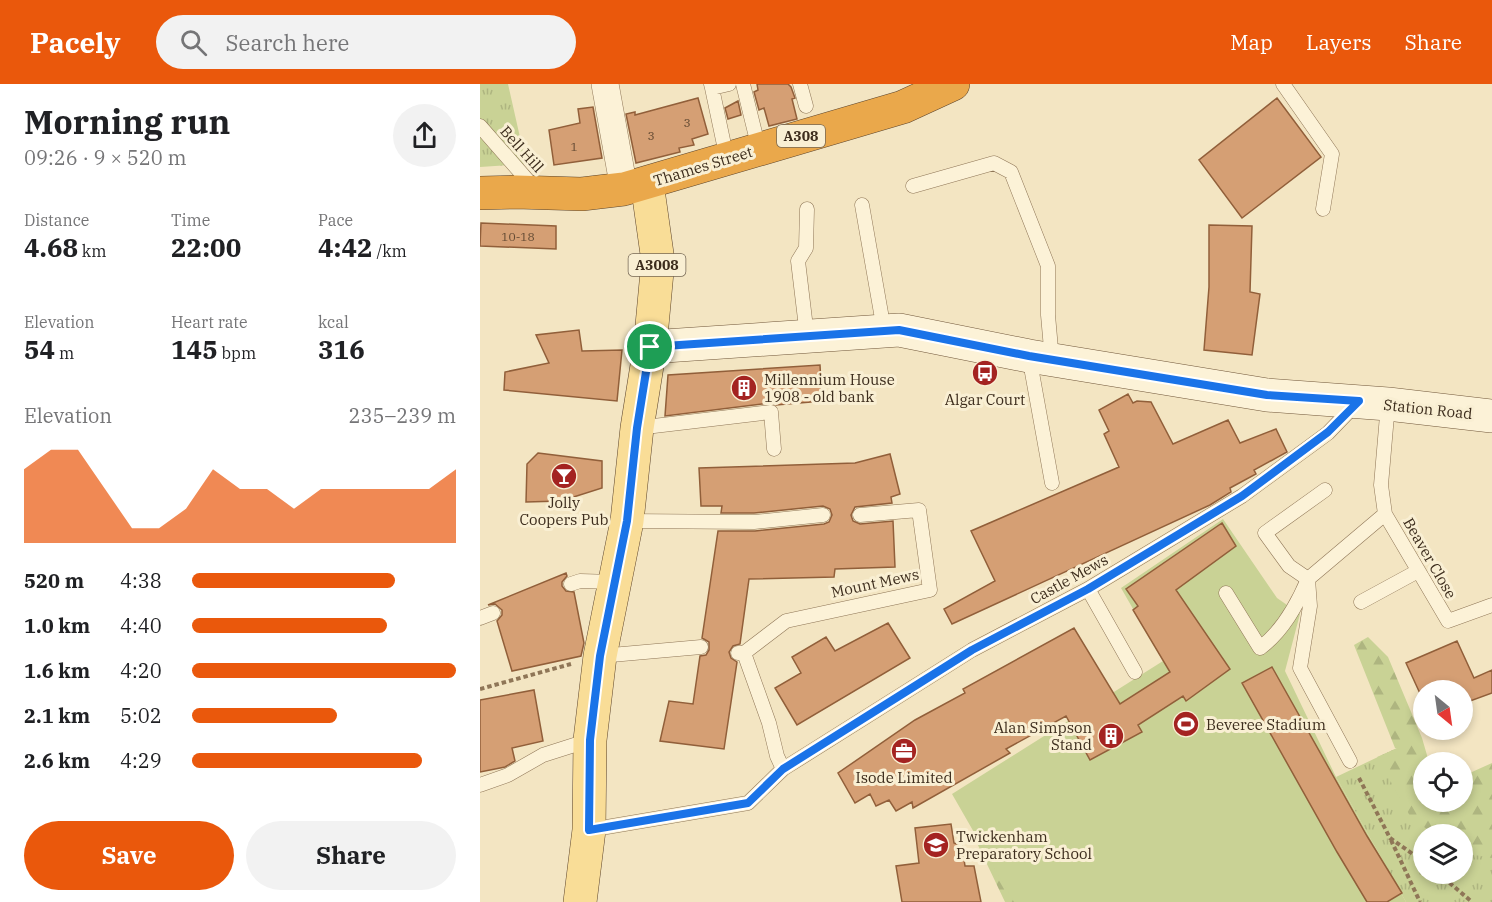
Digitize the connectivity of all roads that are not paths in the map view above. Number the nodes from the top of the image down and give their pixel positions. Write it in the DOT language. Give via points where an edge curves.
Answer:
graph roads {
  1 [pos="605,84"];
  2 [pos="729,84"];
  3 [pos="743,84"];
  4 [pos="800,84"];
  5 [pos="953,84"];
  6 [pos="1283,84"];
  7 [pos="711,86"];
  8 [pos="806,106"];
  9 [pos="480,126"];
  10 [pos="759,149"];
  11 [pos="727,159"];
  12 [pos="636,186"];
  13 [pos="913,186"];
  14 [pos="480,193"];
  15 [pos="540,194"];
  16 [pos="862,205"];
  17 [pos="807,209"];
  18 [pos="1323,209"];
  19 [pos="884,330"];
  20 [pos="807,336"];
  21 [pos="650,347"];
  22 [pos="1041,358"];
  23 [pos="1373,403"];
  24 [pos="1492,416"];
  25 [pos="637,428"];
  26 [pos="774,449"];
  27 [pos="1052,483"];
  28 [pos="1325,490"];
  29 [pos="1385,514"];
  30 [pos="823,515"];
  31 [pos="860,515"];
  32 [pos="627,521"];
  33 [pos="1418,571"];
  34 [pos="1308,579"];
  35 [pos="614,582"];
  36 [pos="571,584"];
  37 [pos="1088,589"];
  38 [pos="1226,592"];
  39 [pos="1361,602"];
  40 [pos="1492,605"];
  41 [pos="701,647"];
  42 [pos="600,656"];
  43 [pos="1135,672"];
  44 [pos="590,740"];
  45 [pos="1350,761"];
  46 [pos="783,769"];
  47 [pos="480,785"];
  48 [pos="589,830"];
  49 [pos="580,902"];
  1 -- 12 [label="street"];
  2 -- 7 [label="lane"];
  3 -- 10 [label="lane"];
  4 -- 8 [label="lane"];
  5 -- 10 [label="highway, Thames Street / A308" via="903,107"];
  6 -- 18 [label="lane" via="1332,154"];
  7 -- 11 [label="lane"];
  9 -- 15 [label="lane, Bell Hill"];
  10 -- 11 [label="highway, Thames Street / A308"];
  11 -- 12 [label="highway, Thames Street / A308"];
  12 -- 15 [label="highway, Thames Street / A308" via="582,194"];
  12 -- 21 [label="main road, A3008" via="658,261"];
  13 -- 22 [label="lane" via="994,163 1011,172 1048,266 1048,315"];
  14 -- 15 [label="highway, Thames Street / A308"];
  16 -- 19 [label="lane"];
  17 -- 20 [label="lane" via="806,248 798,261"];
  19 -- 20 [label="street, Station Road"];
  19 -- 22 [label="street, Station Road"];
  20 -- 21 [label="street, Station Road"];
  21 -- 25 [label="main road, A3008"];
  22 -- 23 [label="street, Station Road" via="1267,395"];
  22 -- 27 [label="lane"];
  23 -- 24 [label="street, Station Road"];
  23 -- 29 [label="lane, Beaver Close"];
  23 -- 37 [label="lane, Castle Mews" via="1242,496"];
  25 -- 26 [label="lane" via="771,412"];
  25 -- 32 [label="main road, A3008"];
  28 -- 34 [label="lane" via="1265,533 1289,566"];
  29 -- 33 [label="lane, Beaver Close"];
  29 -- 34 [label="lane"];
  30 -- 32 [label="lane" via="754,522"];
  31 -- 46 [label="lane, Mount Mews" via="919,510 930,590 786,621 741,653"];
  32 -- 35 [label="main road, A3008"];
  33 -- 39 [label="lane"];
  33 -- 40 [label="lane, Beaver Close" via="1448,621"];
  34 -- 38 [label="lane" via="1295,608 1260,648"];
  34 -- 45 [label="lane" via="1310,606 1300,668"];
  35 -- 36 [label="lane"];
  35 -- 42 [label="main road, A3008"];
  37 -- 43 [label="lane"];
  37 -- 46 [label="lane, Castle Mews" via="972,650"];
  41 -- 42 [label="lane"];
  42 -- 44 [label="main road, A3008"];
  44 -- 47 [label="lane"];
  44 -- 48 [label="main road, A3008"];
  46 -- 48 [label="lane, Castle Mews" via="748,803"];
  48 -- 49 [label="main road, A3008"];
}
